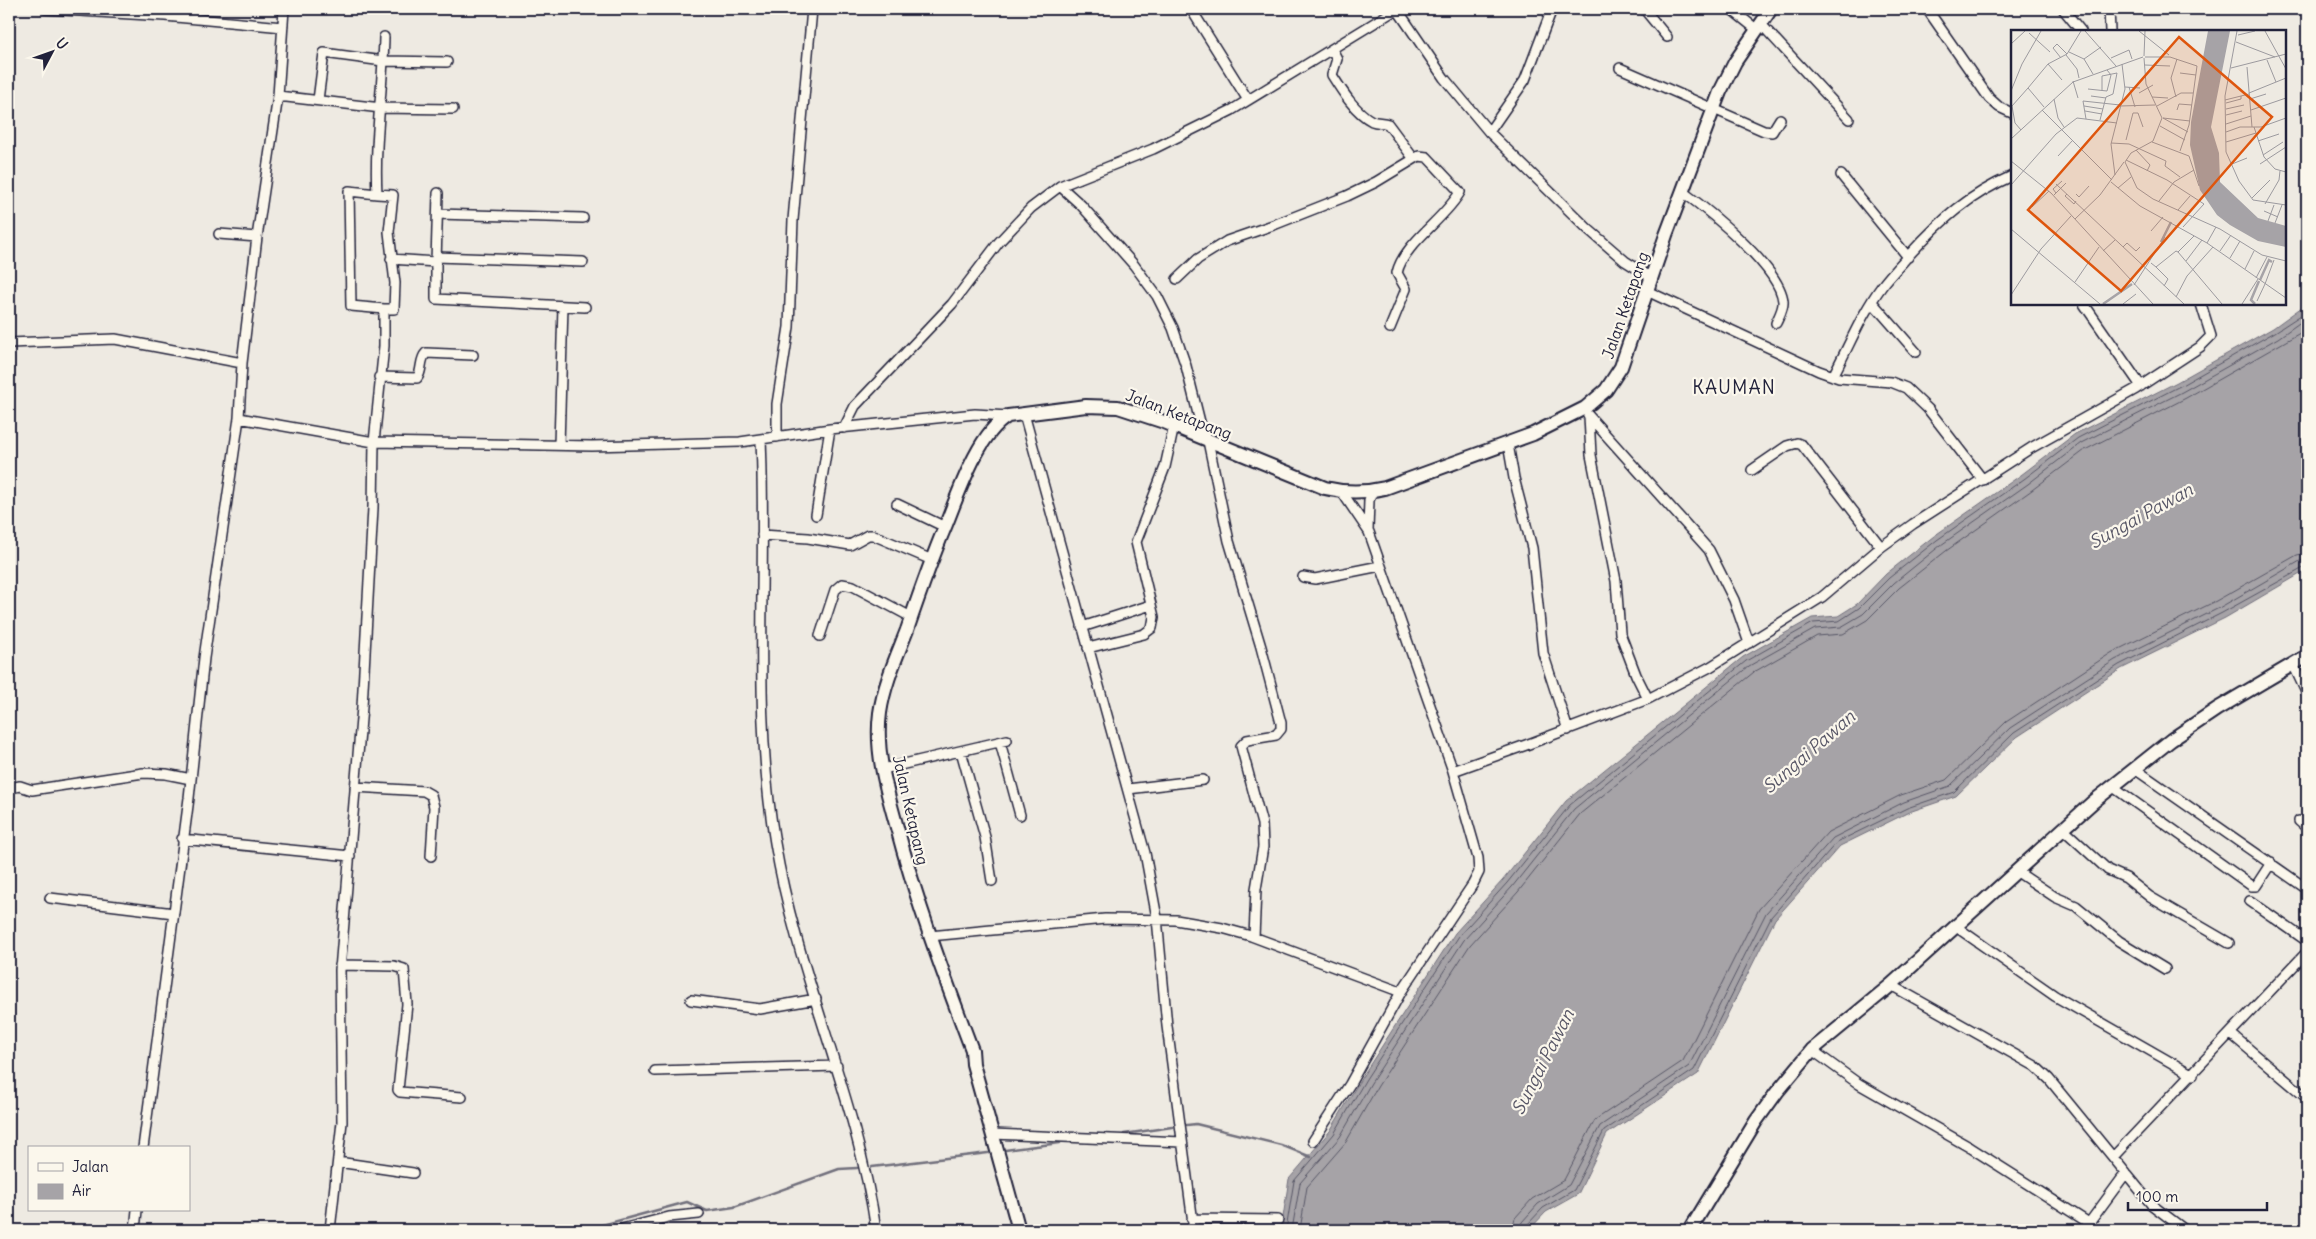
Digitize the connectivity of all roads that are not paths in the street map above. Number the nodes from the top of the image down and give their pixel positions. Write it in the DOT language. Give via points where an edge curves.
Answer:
graph roads {
  1 [pos="46,9"];
  2 [pos="284,9"];
  3 [pos="812,9"];
  4 [pos="1191,9"];
  5 [pos="1397,9"];
  6 [pos="1552,9"];
  7 [pos="1644,9"];
  8 [pos="1731,9"];
  9 [pos="1771,9"];
  10 [pos="1928,9"];
  11 [pos="2063,9"];
  12 [pos="2109,9"];
  13 [pos="1758,26"];
  14 [pos="283,27"];
  15 [pos="2080,30"];
  16 [pos="2110,30"];
  17 [pos="384,37"];
  18 [pos="1667,38"];
  19 [pos="1332,49"];
  20 [pos="383,61"];
  21 [pos="446,62"];
  22 [pos="1620,68"];
  23 [pos="278,96"];
  24 [pos="318,100"];
  25 [pos="1248,100"];
  26 [pos="381,108"];
  27 [pos="1714,108"];
  28 [pos="453,109"];
  29 [pos="2011,113"];
  30 [pos="1780,119"];
  31 [pos="1849,119"];
  32 [pos="1489,132"];
  33 [pos="1414,159"];
  34 [pos="1842,175"];
  35 [pos="2011,177"];
  36 [pos="1060,186"];
  37 [pos="1682,192"];
  38 [pos="438,193"];
  39 [pos="377,194"];
  40 [pos="438,214"];
  41 [pos="583,218"];
  42 [pos="219,234"];
  43 [pos="257,237"];
  44 [pos="1908,257"];
  45 [pos="392,259"];
  46 [pos="436,260"];
  47 [pos="583,262"];
  48 [pos="1652,278"];
  49 [pos="1177,279"];
  50 [pos="1647,291"];
  51 [pos="1872,302"];
  52 [pos="2085,305"];
  53 [pos="2201,305"];
  54 [pos="563,306"];
  55 [pos="585,307"];
  56 [pos="384,309"];
  57 [pos="1776,323"];
  58 [pos="1390,328"];
  59 [pos="9,343"];
  60 [pos="1916,352"];
  61 [pos="473,355"];
  62 [pos="242,363"];
  63 [pos="1833,376"];
  64 [pos="380,377"];
  65 [pos="2141,386"];
  66 [pos="1587,412"];
  67 [pos="1024,414"];
  68 [pos="1008,416"];
  69 [pos="239,418"];
  70 [pos="1174,426"];
  71 [pos="844,428"];
  72 [pos="830,430"];
  73 [pos="777,437"];
  74 [pos="761,440"];
  75 [pos="1208,441"];
  76 [pos="374,442"];
  77 [pos="1508,444"];
  78 [pos="559,445"];
  79 [pos="1752,470"];
  80 [pos="1983,480"];
  81 [pos="1373,491"];
  82 [pos="1342,492"];
  83 [pos="897,504"];
  84 [pos="816,514"];
  85 [pos="945,526"];
  86 [pos="1369,532"];
  87 [pos="762,535"];
  88 [pos="1881,547"];
  89 [pos="932,560"];
  90 [pos="1380,566"];
  91 [pos="1303,577"];
  92 [pos="1151,605"];
  93 [pos="911,618"];
  94 [pos="1082,627"];
  95 [pos="820,636"];
  96 [pos="1749,642"];
  97 [pos="1088,648"];
  98 [pos="2307,656"];
  99 [pos="2293,664"];
  100 [pos="2307,694"];
  101 [pos="1648,699"];
  102 [pos="1568,730"];
  103 [pos="961,751"];
  104 [pos="882,769"];
  105 [pos="2135,769"];
  106 [pos="1453,770"];
  107 [pos="191,779"];
  108 [pos="1202,780"];
  109 [pos="2112,786"];
  110 [pos="9,788"];
  111 [pos="355,788"];
  112 [pos="1128,788"];
  113 [pos="1020,815"];
  114 [pos="2298,821"];
  115 [pos="2307,828"];
  116 [pos="2063,829"];
  117 [pos="182,839"];
  118 [pos="350,856"];
  119 [pos="431,856"];
  120 [pos="2271,863"];
  121 [pos="2016,871"];
  122 [pos="992,881"];
  123 [pos="2307,889"];
  124 [pos="50,898"];
  125 [pos="2250,901"];
  126 [pos="174,913"];
  127 [pos="1157,918"];
  128 [pos="1955,926"];
  129 [pos="930,936"];
  130 [pos="1254,937"];
  131 [pos="2307,942"];
  132 [pos="2229,944"];
  133 [pos="2307,952"];
  134 [pos="340,965"];
  135 [pos="2165,969"];
  136 [pos="1891,985"];
  137 [pos="1400,992"];
  138 [pos="816,999"];
  139 [pos="691,1000"];
  140 [pos="2231,1034"];
  141 [pos="1812,1050"];
  142 [pos="838,1066"];
  143 [pos="655,1071"];
  144 [pos="2193,1075"];
  145 [pos="462,1097"];
  146 [pos="2307,1098"];
  147 [pos="992,1134"];
  148 [pos="1313,1141"];
  149 [pos="1182,1142"];
  150 [pos="143,1146"];
  151 [pos="2113,1157"];
  152 [pos="338,1162"];
  153 [pos="413,1173"];
  154 [pos="2126,1173"];
  155 [pos="137,1212"];
  156 [pos="699,1214"];
  157 [pos="1192,1220"];
  158 [pos="1278,1220"];
  159 [pos="2086,1226"];
  160 [pos="135,1230"];
  161 [pos="330,1230"];
  162 [pos="618,1230"];
  163 [pos="876,1230"];
  164 [pos="1019,1230"];
  165 [pos="1194,1230"];
  166 [pos="1690,1230"];
  167 [pos="2185,1230"];
  1 -- 14 [label="street"];
  2 -- 14 [label="street"];
  3 -- 73 [label="street" via="793,220 789,327 777,404"];
  4 -- 25 [label="street"];
  5 -- 19 [label="street"];
  5 -- 32 [label="street" via="1444,78"];
  6 -- 32 [label="street" via="1525,80"];
  7 -- 18 [label="street"];
  8 -- 13 [label="street"];
  9 -- 13 [label="main road, Jalan Ketapang"];
  10 -- 29 [label="street" via="1989,98 1998,107"];
  11 -- 15 [label="street"];
  12 -- 16 [label="street"];
  13 -- 27 [label="main road, Jalan Ketapang" via="1735,62"];
  13 -- 31 [label="street"];
  14 -- 23 [label="street"];
  17 -- 20 [label="street"];
  19 -- 25 [label="street"];
  19 -- 33 [label="street" via="1337,59 1332,75 1337,83 1360,112 1376,122 1388,124"];
  20 -- 21 [label="street"];
  20 -- 24 [label="street" via="324,53"];
  20 -- 26 [label="street"];
  22 -- 27 [label="street"];
  23 -- 24 [label="street"];
  23 -- 43 [label="street"];
  24 -- 26 [label="street"];
  25 -- 36 [label="street" via="1153,149"];
  26 -- 28 [label="street"];
  26 -- 39 [label="street"];
  27 -- 30 [label="street" via="1767,132 1772,132"];
  27 -- 37 [label="main road, Jalan Ketapang"];
  32 -- 48 [label="street" via="1588,229"];
  33 -- 49 [label="street" via="1347,196 1227,241 1198,259"];
  33 -- 58 [label="street" via="1419,156 1431,159 1460,192 1399,266 1397,273 1406,289"];
  34 -- 44 [label="street"];
  35 -- 44 [label="street" via="1969,198 1942,220"];
  36 -- 71 [label="street" via="1031,208 1004,236 952,304 855,406"];
  36 -- 75 [label="street" via="1128,258 1157,296 1173,328"];
  37 -- 48 [label="main road, Jalan Ketapang"];
  37 -- 57 [label="street" via="1730,229 1775,281 1783,302"];
  38 -- 40 [label="street"];
  39 -- 45 [label="street" via="393,195 389,232"];
  39 -- 56 [label="street" via="349,191 351,306"];
  40 -- 41 [label="street"];
  40 -- 46 [label="street"];
  42 -- 43 [label="street"];
  43 -- 62 [label="street"];
  44 -- 51 [label="street"];
  45 -- 46 [label="street"];
  45 -- 56 [label="street" via="394,310"];
  46 -- 47 [label="street"];
  46 -- 54 [label="street" via="436,299"];
  48 -- 50 [label="main road, Jalan Ketapang"];
  50 -- 63 [label="street" via="1785,357"];
  50 -- 66 [label="main road, Jalan Ketapang" via="1621,367"];
  51 -- 60 [label="street"];
  51 -- 63 [label="street"];
  52 -- 65 [label="street"];
  53 -- 65 [label="street" via="2211,331 2208,340"];
  54 -- 55 [label="street"];
  54 -- 78 [label="street"];
  56 -- 64 [label="street"];
  59 -- 62 [label="street" via="115,339"];
  61 -- 64 [label="street" via="426,353 417,378"];
  62 -- 69 [label="street"];
  63 -- 80 [label="street" via="1891,382 1906,388 1928,408"];
  64 -- 76 [label="street"];
  65 -- 80 [label="street" via="2035,446"];
  66 -- 77 [label="main road, Jalan Ketapang"];
  66 -- 96 [label="street" via="1709,550 1734,600"];
  66 -- 101 [label="street" via="1615,574 1620,633"];
  67 -- 68 [label="main road, Jalan Ketapang"];
  67 -- 70 [label="main road, Jalan Ketapang" via="1101,405 1133,411"];
  67 -- 94 [label="street"];
  68 -- 71 [label="street" via="975,414"];
  68 -- 85 [label="main road, Jalan Ketapang" via="996,425 976,456"];
  69 -- 76 [label="street"];
  69 -- 107 [label="street" via="204,658"];
  70 -- 75 [label="main road, Jalan Ketapang"];
  70 -- 92 [label="street" via="1165,468 1136,542"];
  71 -- 72 [label="street"];
  72 -- 73 [label="street"];
  72 -- 84 [label="street"];
  73 -- 74 [label="street"];
  74 -- 78 [label="street"];
  74 -- 87 [label="street"];
  75 -- 82 [label="main road, Jalan Ketapang" via="1309,483"];
  75 -- 130 [label="street" via="1229,541 1281,722 1281,729 1276,735 1248,740 1241,746 1262,824 1262,862 1256,890"];
  76 -- 78 [label="street"];
  76 -- 111 [label="street" via="367,625"];
  77 -- 81 [label="main road, Jalan Ketapang"];
  77 -- 102 [label="street" via="1532,548 1543,653"];
  79 -- 88 [label="street" via="1787,446 1797,442 1802,444"];
  80 -- 88 [label="street"];
  81 -- 82 [label="main road, Jalan Ketapang"];
  81 -- 86 [label="street" via="1369,500"];
  82 -- 86 [label="street"];
  83 -- 85 [label="street"];
  85 -- 89 [label="main road, Jalan Ketapang"];
  86 -- 90 [label="street"];
  87 -- 89 [label="street" via="850,545 872,535"];
  87 -- 138 [label="street" via="763,726 769,805 783,884"];
  88 -- 96 [label="street" via="1822,597"];
  89 -- 93 [label="main road, Jalan Ketapang"];
  90 -- 91 [label="street" via="1314,579"];
  90 -- 106 [label="street"];
  92 -- 94 [label="street"];
  92 -- 97 [label="street" via="1154,624 1148,632"];
  93 -- 95 [label="street" via="853,586 842,584 835,590"];
  93 -- 104 [label="main road, Jalan Ketapang" via="888,679 880,711"];
  94 -- 97 [label="street"];
  96 -- 101 [label="street" via="1710,667"];
  97 -- 112 [label="street"];
  98 -- 99 [label="main road"];
  99 -- 100 [label="street"];
  99 -- 105 [label="main road" via="2194,725"];
  101 -- 102 [label="street"];
  102 -- 106 [label="street"];
  103 -- 104 [label="street"];
  103 -- 113 [label="street" via="1004,741"];
  103 -- 122 [label="street" via="985,837"];
  104 -- 129 [label="main road, Jalan Ketapang" via="909,875"];
  105 -- 109 [label="main road"];
  105 -- 120 [label="street"];
  106 -- 137 [label="street" via="1479,872"];
  107 -- 110 [label="street" via="143,773 32,790 20,786"];
  107 -- 117 [label="street"];
  108 -- 112 [label="street"];
  109 -- 116 [label="main road"];
  109 -- 120 [label="street" via="2252,886 2256,886"];
  111 -- 118 [label="street"];
  111 -- 119 [label="street" via="424,791 432,795"];
  112 -- 127 [label="street"];
  114 -- 115 [label="street"];
  116 -- 121 [label="main road"];
  116 -- 132 [label="street" via="2108,870 2126,878 2150,897"];
  117 -- 118 [label="street"];
  117 -- 126 [label="street"];
  118 -- 134 [label="street"];
  120 -- 123 [label="street"];
  121 -- 128 [label="main road"];
  121 -- 135 [label="street" via="2055,897 2076,906 2113,936"];
  124 -- 126 [label="street"];
  125 -- 131 [label="street"];
  126 -- 150 [label="street"];
  127 -- 129 [label="street" via="1105,919"];
  127 -- 130 [label="street" via="1198,923"];
  127 -- 149 [label="street"];
  128 -- 136 [label="main road"];
  128 -- 144 [label="street" via="2055,996"];
  129 -- 147 [label="main road, Jalan Ketapang" via="972,1050"];
  130 -- 137 [label="street"];
  133 -- 140 [label="street"];
  134 -- 145 [label="street" via="404,969 407,1004 398,1090"];
  134 -- 152 [label="street" via="342,1106"];
  136 -- 141 [label="main road"];
  136 -- 151 [label="street" via="2035,1066"];
  137 -- 148 [label="street" via="1350,1084"];
  138 -- 139 [label="street" via="760,1009"];
  138 -- 142 [label="street"];
  140 -- 144 [label="street"];
  140 -- 146 [label="street"];
  141 -- 159 [label="street" via="1859,1084 1971,1148"];
  141 -- 166 [label="main road" via="1756,1121"];
  142 -- 143 [label="street"];
  142 -- 163 [label="street" via="868,1180"];
  144 -- 151 [label="street"];
  147 -- 149 [label="street"];
  147 -- 164 [label="main road, Jalan Ketapang"];
  149 -- 157 [label="street"];
  151 -- 154 [label="street"];
  152 -- 153 [label="street"];
  152 -- 161 [label="street"];
  154 -- 159 [label="street"];
  154 -- 167 [label="street" via="2158,1211"];
  155 -- 160 [label="street"];
  156 -- 162 [label="street" via="669,1217"];
  157 -- 158 [label="street"];
  157 -- 165 [label="street"];
}
